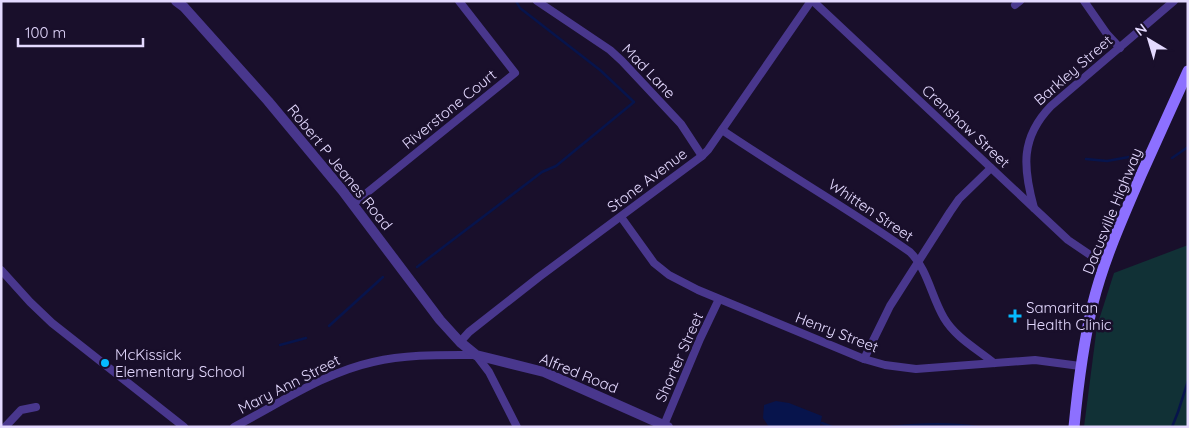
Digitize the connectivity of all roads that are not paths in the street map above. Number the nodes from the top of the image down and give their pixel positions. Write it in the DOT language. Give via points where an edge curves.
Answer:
graph roads {
  1 [pos="176,1"];
  2 [pos="459,1"];
  3 [pos="537,1"];
  4 [pos="812,1"];
  5 [pos="1084,1"];
  6 [pos="1174,1"];
  7 [pos="1120,48"];
  8 [pos="1188,71"];
  9 [pos="722,130"];
  10 [pos="702,156"];
  11 [pos="991,168"];
  12 [pos="352,204"];
  13 [pos="1034,208"];
  14 [pos="621,217"];
  15 [pos="918,261"];
  16 [pos="1105,265"];
  17 [pos="1,270"];
  18 [pos="719,299"];
  19 [pos="460,342"];
  20 [pos="476,356"];
  21 [pos="864,359"];
  22 [pos="994,363"];
  23 [pos="1080,366"];
  24 [pos="36,407"];
  25 [pos="666,426"];
  26 [pos="4,427"];
  27 [pos="184,427"];
  28 [pos="234,427"];
  29 [pos="517,427"];
  30 [pos="1074,427"];
  1 -- 12 [label="street, Robert P Jeanes Road" via="268,101"];
  2 -- 12 [label="street, Riverstone Court" via="515,73"];
  3 -- 10 [label="street, Mad Lane" via="622,61 681,124"];
  4 -- 9 [label="street, Stone Avenue"];
  4 -- 11 [label="street, Crenshaw Street"];
  5 -- 7 [label="street"];
  6 -- 7 [label="street, Barkley Street"];
  7 -- 13 [label="street, Barkley Street" via="1039,119 1030,136 1026,159"];
  8 -- 16 [label="main road, Dacusville Highway" via="1125,211"];
  9 -- 10 [label="street, Stone Avenue"];
  9 -- 15 [label="street, Whitten Street" via="899,244"];
  10 -- 14 [label="street, Stone Avenue"];
  11 -- 13 [label="street, Crenshaw Street"];
  11 -- 15 [label="street" via="959,199"];
  12 -- 19 [label="street, Robert P Jeanes Road"];
  13 -- 16 [label="street, Crenshaw Street" via="1068,240"];
  14 -- 18 [label="street, Henry Street" via="660,269"];
  14 -- 19 [label="street, Stone Avenue" via="539,277"];
  15 -- 21 [label="street" via="890,306"];
  15 -- 22 [label="street, Whitten Street" via="945,319 958,336"];
  16 -- 23 [label="main road, Dacusville Highway" via="1093,302"];
  17 -- 27 [label="street" via="52,323"];
  18 -- 21 [label="street, Henry Street"];
  18 -- 25 [label="street, Shorter Street"];
  19 -- 20 [label="street, Robert P Jeanes Road"];
  20 -- 25 [label="street, Alfred Road" via="544,372"];
  20 -- 28 [label="street, Mary Ann Street" via="414,356 348,369"];
  20 -- 29 [label="street" via="489,372"];
  21 -- 22 [label="street, Henry Street" via="885,366 916,369"];
  22 -- 23 [label="street, Henry Street" via="1035,360"];
  23 -- 30 [label="main road, Dacusville Highway"];
  24 -- 26 [label="street" via="21,410"];
}
